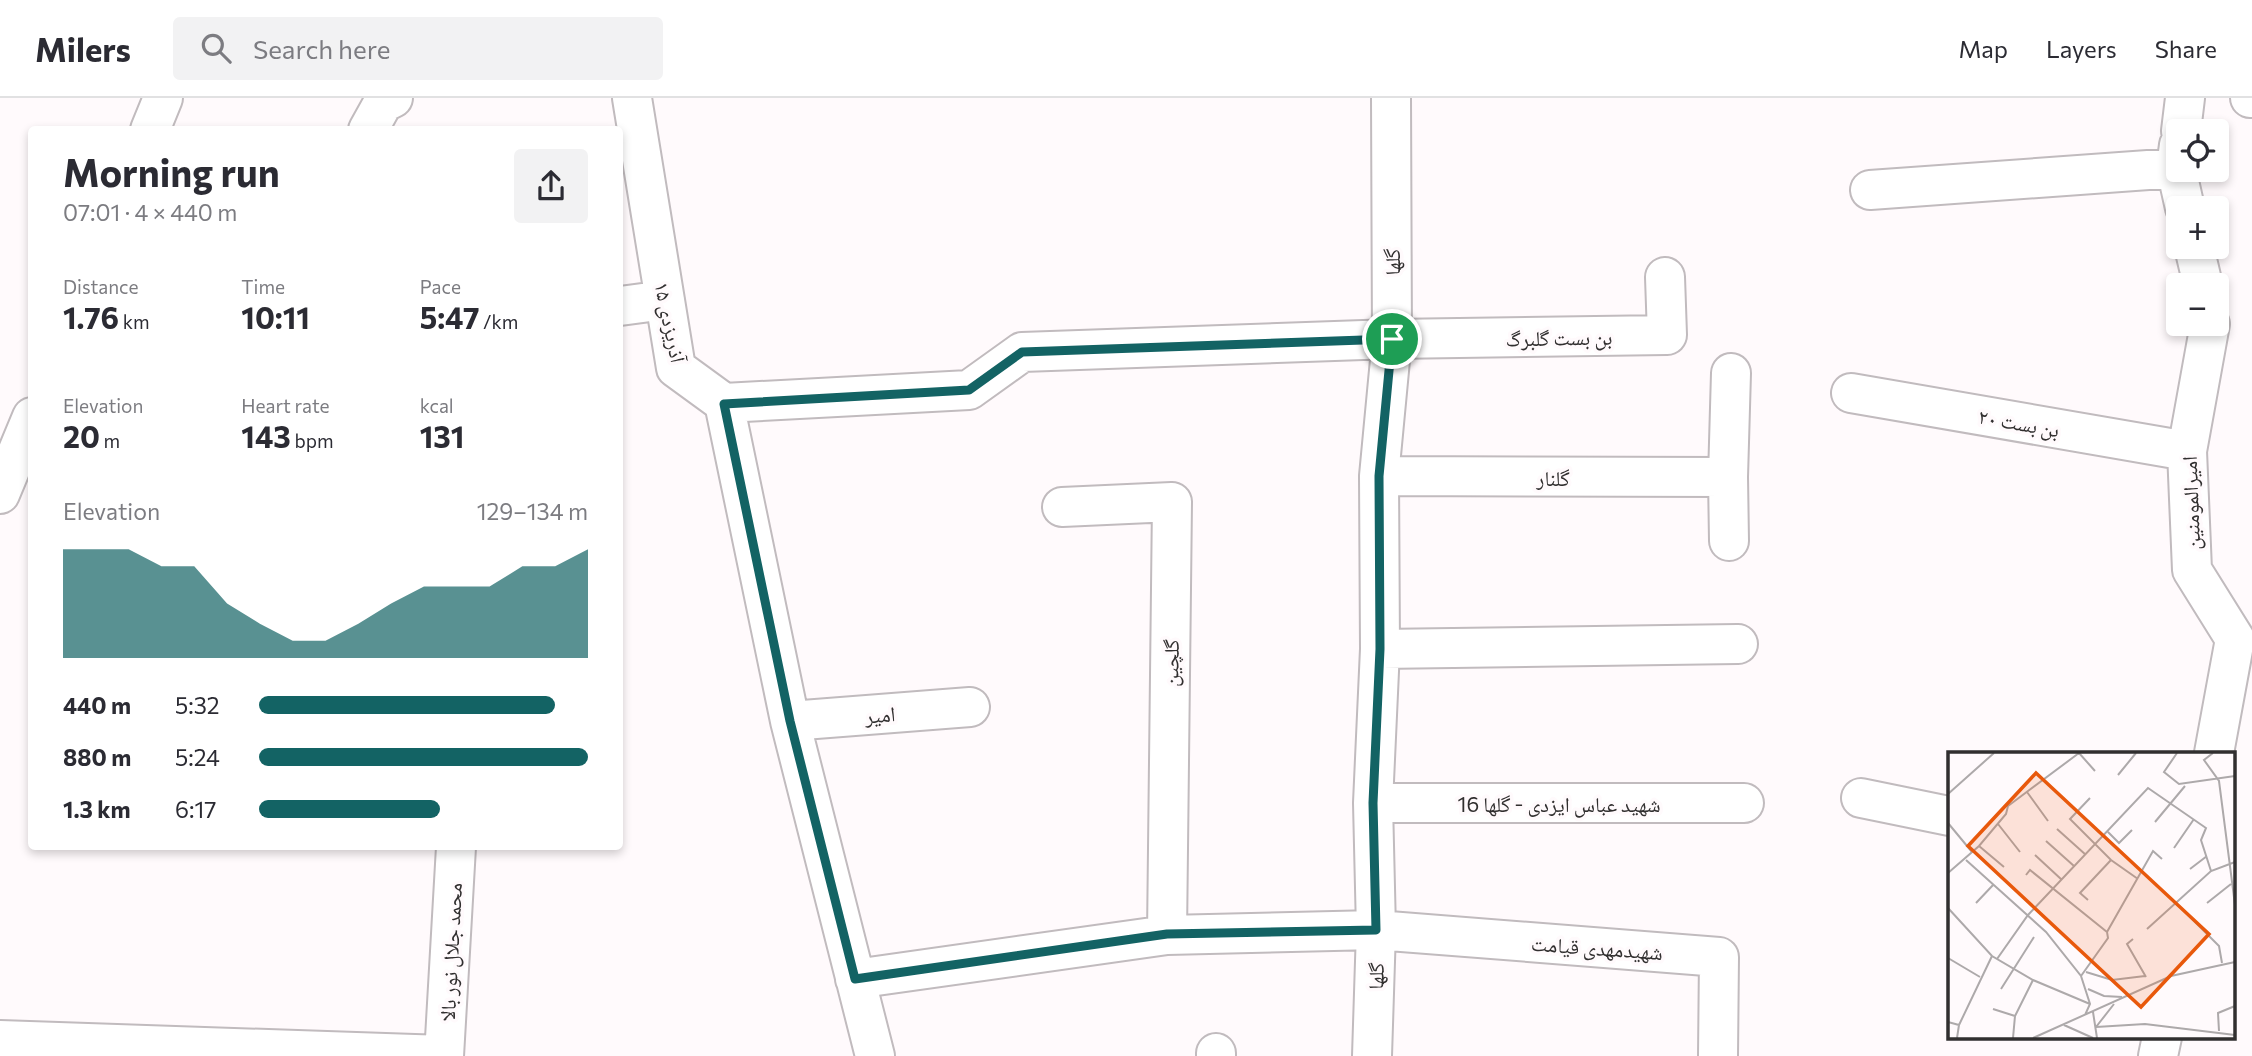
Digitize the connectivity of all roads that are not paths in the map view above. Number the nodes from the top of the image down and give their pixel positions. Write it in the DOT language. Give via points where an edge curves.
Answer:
graph roads {
  1 [pos="163,98"];
  2 [pos="393,98"];
  3 [pos="632,98"];
  4 [pos="1391,98"];
  5 [pos="2185,98"];
  6 [pos="2182,119"];
  7 [pos="152,126"];
  8 [pos="370,126"];
  9 [pos="2166,150"];
  10 [pos="1870,190"];
  11 [pos="1665,277"];
  12 [pos="664,300"];
  13 [pos="623,306"];
  14 [pos="2208,336"];
  15 [pos="1392,339"];
  16 [pos="1731,373"];
  17 [pos="1851,393"];
  18 [pos="724,404"];
  19 [pos="28,427"];
  20 [pos="2187,451"];
  21 [pos="1379,476"];
  22 [pos="1728,477"];
  23 [pos="0,494"];
  24 [pos="1062,507"];
  25 [pos="1729,541"];
  26 [pos="1738,644"];
  27 [pos="1380,649"];
  28 [pos="970,707"];
  29 [pos="790,721"];
  30 [pos="2214,752"];
  31 [pos="1861,798"];
  32 [pos="1373,803"];
  33 [pos="1744,803"];
  34 [pos="1948,816"];
  35 [pos="456,850"];
  36 [pos="1376,930"];
  37 [pos="1167,934"];
  38 [pos="855,979"];
  39 [pos="2162,1038"];
  40 [pos="0,1040"];
  41 [pos="444,1056"];
  42 [pos="874,1056"];
  43 [pos="1372,1056"];
  44 [pos="1718,1056"];
  45 [pos="2158,1056"];
  1 -- 7 [label="street"];
  2 -- 8 [label="street" via="383,103"];
  3 -- 12 [label="street, ۱۵ آذریزدی"];
  4 -- 15 [label="street, گلها"];
  5 -- 6 [label="street"];
  9 -- 10 [label="street"];
  11 -- 15 [label="street, بن بست گلبرگ" via="1667,335"];
  12 -- 13 [label="street"];
  12 -- 18 [label="street, ۱۵ آذریزدی" via="676,368"];
  14 -- 20 [label="street, امیرالمومنین"];
  15 -- 18 [label="street" via="1022,352 969,390"];
  15 -- 21 [label="street, گلها"];
  16 -- 22 [label="street"];
  17 -- 20 [label="street, بن بست ۲۰"];
  18 -- 29 [label="street"];
  19 -- 23 [label="street"];
  20 -- 30 [label="street, امیرالمومنین" via="2192,570 2235,639"];
  21 -- 22 [label="street, گلنار"];
  21 -- 27 [label="street, گلها"];
  22 -- 25 [label="street"];
  24 -- 37 [label="street, گلچین" via="1172,502"];
  26 -- 27 [label="street"];
  27 -- 32 [label="street, گلها"];
  28 -- 29 [label="street, امیر"];
  29 -- 38 [label="street"];
  31 -- 34 [label="street"];
  32 -- 33 [label="street, شهید عباس ایزدی - گلها 16"];
  32 -- 36 [label="street, گلها"];
  35 -- 41 [label="street, محمد جلال نور بالا"];
  36 -- 37 [label="street"];
  36 -- 43 [label="street, گلها"];
  36 -- 44 [label="street, شهیدمهدی قیامت" via="1719,957"];
  37 -- 38 [label="street"];
  38 -- 42 [label="street"];
  39 -- 45 [label="street"];
  40 -- 41 [label="street"];
}
